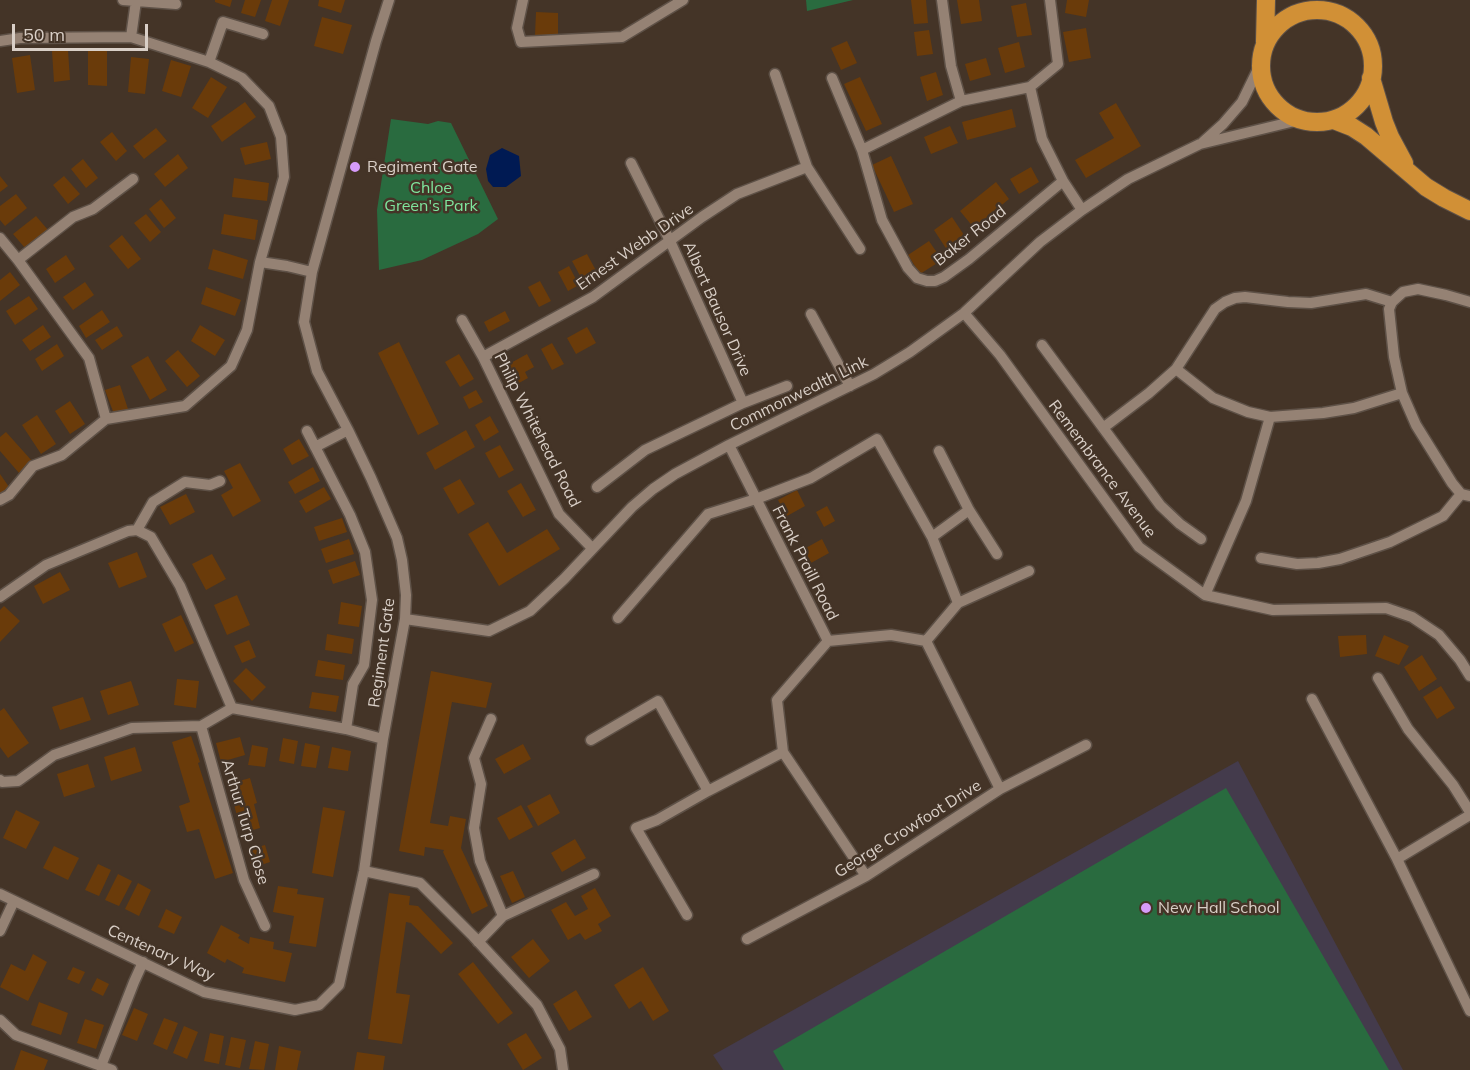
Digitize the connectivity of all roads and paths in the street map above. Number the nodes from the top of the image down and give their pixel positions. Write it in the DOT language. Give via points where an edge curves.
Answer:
graph roads {
  1 [pos="123,0"];
  2 [pos="389,0"];
  3 [pos="523,0"];
  4 [pos="942,0"];
  5 [pos="1050,0"];
  6 [pos="1266,0"];
  7 [pos="1306,0"];
  8 [pos="136,1"];
  9 [pos="678,1"];
  10 [pos="176,4"];
  11 [pos="1324,10"];
  12 [pos="263,34"];
  13 [pos="131,37"];
  14 [pos="0,41"];
  15 [pos="1266,42"];
  16 [pos="209,62"];
  17 [pos="1260,65"];
  18 [pos="775,74"];
  19 [pos="832,78"];
  20 [pos="1371,78"];
  21 [pos="1030,87"];
  22 [pos="961,101"];
  23 [pos="1299,120"];
  24 [pos="1334,120"];
  25 [pos="1200,144"];
  26 [pos="862,150"];
  27 [pos="632,163"];
  28 [pos="807,167"];
  29 [pos="1414,177"];
  30 [pos="133,179"];
  31 [pos="1063,181"];
  32 [pos="1082,210"];
  33 [pos="1470,211"];
  34 [pos="0,238"];
  35 [pos="670,241"];
  36 [pos="860,249"];
  37 [pos="18,260"];
  38 [pos="260,262"];
  39 [pos="312,272"];
  40 [pos="1392,302"];
  41 [pos="1470,302"];
  42 [pos="964,313"];
  43 [pos="811,314"];
  44 [pos="462,320"];
  45 [pos="1042,345"];
  46 [pos="483,357"];
  47 [pos="1176,369"];
  48 [pos="786,386"];
  49 [pos="850,386"];
  50 [pos="1402,393"];
  51 [pos="742,403"];
  52 [pos="1270,417"];
  53 [pos="106,419"];
  54 [pos="1102,428"];
  55 [pos="348,430"];
  56 [pos="307,431"];
  57 [pos="729,445"];
  58 [pos="315,447"];
  59 [pos="939,451"];
  60 [pos="220,481"];
  61 [pos="597,487"];
  62 [pos="1465,495"];
  63 [pos="756,499"];
  64 [pos="0,500"];
  65 [pos="969,510"];
  66 [pos="137,530"];
  67 [pos="932,537"];
  68 [pos="1202,539"];
  69 [pos="592,548"];
  70 [pos="997,554"];
  71 [pos="1261,558"];
  72 [pos="1029,571"];
  73 [pos="1205,595"];
  74 [pos="0,597"];
  75 [pos="958,603"];
  76 [pos="618,618"];
  77 [pos="405,619"];
  78 [pos="828,641"];
  79 [pos="926,641"];
  80 [pos="1470,676"];
  81 [pos="1378,678"];
  82 [pos="1312,699"];
  83 [pos="232,708"];
  84 [pos="491,718"];
  85 [pos="201,726"];
  86 [pos="346,729"];
  87 [pos="383,739"];
  88 [pos="591,740"];
  89 [pos="1086,745"];
  90 [pos="783,752"];
  91 [pos="0,780"];
  92 [pos="1000,789"];
  93 [pos="708,791"];
  94 [pos="1470,813"];
  95 [pos="1397,859"];
  96 [pos="364,872"];
  97 [pos="594,874"];
  98 [pos="866,876"];
  99 [pos="0,894"];
  100 [pos="14,901"];
  101 [pos="687,915"];
  102 [pos="503,916"];
  103 [pos="265,926"];
  104 [pos="0,931"];
  105 [pos="747,939"];
  106 [pos="478,942"];
  107 [pos="143,963"];
  108 [pos="319,1005"];
  109 [pos="1470,1011"];
  110 [pos="0,1020"];
  111 [pos="101,1066"];
  112 [pos="112,1070"];
  113 [pos="563,1070"];
  1 -- 8 [label="street"];
  2 -- 39 [label="street, Regiment Gate"];
  3 -- 9 [label="street" via="517,28 521,42 622,37"];
  4 -- 22 [label="street" via="951,66"];
  5 -- 21 [label="street" via="1059,64"];
  6 -- 15 [label="highway"];
  7 -- 11 [label="highway"];
  8 -- 10 [label="street"];
  8 -- 13 [label="street"];
  11 -- 15 [label="highway" via="1290,16"];
  11 -- 20 [label="highway" via="1346,18 1363,34 1372,55"];
  12 -- 16 [label="street" via="223,22"];
  13 -- 14 [label="street"];
  13 -- 16 [label="street"];
  15 -- 17 [label="highway"];
  16 -- 38 [label="street" via="242,78 269,106 281,137 284,177"];
  17 -- 23 [label="highway" via="1271,99"];
  17 -- 25 [label="street, Commonwealth Link" via="1242,102"];
  18 -- 28 [label="street"];
  19 -- 26 [label="street, Baker Road"];
  20 -- 24 [label="highway" via="1368,90 1354,108"];
  20 -- 29 [label="highway" via="1390,137"];
  21 -- 22 [label="street"];
  21 -- 31 [label="street" via="1042,139"];
  22 -- 26 [label="street"];
  23 -- 24 [label="highway"];
  23 -- 25 [label="street, Commonwealth Link"];
  24 -- 29 [label="highway" via="1366,136"];
  25 -- 32 [label="street, Commonwealth Link" via="1128,180"];
  26 -- 31 [label="street, Baker Road" via="882,219 908,268 917,278 927,281 944,277 969,259"];
  27 -- 35 [label="street, Albert Bausor Drive"];
  28 -- 35 [label="street, Ernest Webb Drive" via="737,194"];
  28 -- 36 [label="street"];
  29 -- 33 [label="highway"];
  30 -- 37 [label="street" via="93,209 73,217"];
  31 -- 32 [label="street"];
  32 -- 42 [label="street, Commonwealth Link" via="1040,242"];
  34 -- 37 [label="street"];
  35 -- 46 [label="street, Ernest Webb Drive" via="592,297"];
  35 -- 51 [label="street, Albert Bausor Drive"];
  37 -- 53 [label="street" via="89,358"];
  38 -- 39 [label="street"];
  38 -- 53 [label="street" via="247,330 231,366 185,406"];
  39 -- 55 [label="street, Regiment Gate" via="304,322 317,371"];
  40 -- 41 [label="street" via="1403,292 1418,289"];
  40 -- 47 [label="street" via="1366,294 1311,303 1235,298 1215,309"];
  40 -- 50 [label="street" via="1389,309 1394,357"];
  42 -- 49 [label="street, Commonwealth Link" via="910,352"];
  42 -- 73 [label="street, Remembrance Avenue" via="1000,355 1139,547"];
  43 -- 49 [label="street"];
  44 -- 46 [label="street, Philip Whitehead Road"];
  45 -- 54 [label="street"];
  46 -- 69 [label="street, Philip Whitehead Road" via="559,514"];
  47 -- 52 [label="street" via="1213,398"];
  47 -- 54 [label="street"];
  48 -- 51 [label="street, Albert Bausor Drive"];
  49 -- 57 [label="street, Commonwealth Link"];
  50 -- 52 [label="street" via="1354,408"];
  50 -- 62 [label="street" via="1416,425 1452,483"];
  51 -- 61 [label="street, Albert Bausor Drive" via="645,450"];
  52 -- 73 [label="street" via="1246,501"];
  53 -- 64 [label="street" via="62,454 33,466"];
  54 -- 68 [label="street" via="1160,505"];
  55 -- 58 [label="street"];
  55 -- 77 [label="street, Regiment Gate" via="397,538 406,595"];
  56 -- 58 [label="street"];
  57 -- 63 [label="street, Frank Praill Road"];
  57 -- 69 [label="street, Commonwealth Link" via="653,489"];
  58 -- 86 [label="street" via="365,552 372,600 364,665 353,684"];
  59 -- 65 [label="street"];
  60 -- 66 [label="street" via="210,485 185,482 153,502"];
  62 -- 71 [label="street" via="1443,516 1390,542 1340,559 1297,564"];
  63 -- 67 [label="street" via="811,478 877,439"];
  63 -- 76 [label="street, Frank Praill Road" via="708,514"];
  63 -- 78 [label="street, Frank Praill Road"];
  65 -- 67 [label="street"];
  65 -- 70 [label="street"];
  66 -- 74 [label="street" via="46,565"];
  66 -- 83 [label="street" via="150,537 180,586"];
  67 -- 75 [label="street"];
  69 -- 77 [label="street, Commonwealth Link" via="530,611 489,631"];
  72 -- 75 [label="street"];
  73 -- 80 [label="street, Remembrance Avenue" via="1273,610 1386,608 1412,617 1438,635"];
  75 -- 79 [label="street"];
  77 -- 87 [label="street, Regiment Gate"];
  78 -- 79 [label="street" via="891,635"];
  78 -- 90 [label="street" via="777,700"];
  79 -- 92 [label="street"];
  81 -- 94 [label="street" via="1408,729 1454,785"];
  82 -- 95 [label="street"];
  83 -- 85 [label="street"];
  83 -- 86 [label="street"];
  84 -- 102 [label="street" via="474,758 481,784 474,828 480,861"];
  85 -- 91 [label="street" via="132,728 54,755 18,781"];
  85 -- 103 [label="street, Arthur Turp Close" via="244,880"];
  86 -- 87 [label="street"];
  87 -- 96 [label="street, Regiment Gate"];
  88 -- 93 [label="street" via="658,701"];
  89 -- 92 [label="street, George Crowfoot Drive"];
  90 -- 93 [label="street"];
  90 -- 98 [label="street"];
  92 -- 98 [label="street, George Crowfoot Drive"];
  93 -- 101 [label="street" via="636,828"];
  94 -- 95 [label="street"];
  95 -- 109 [label="street"];
  96 -- 106 [label="street" via="420,884"];
  96 -- 108 [label="street, Regiment Gate" via="339,985"];
  97 -- 102 [label="street"];
  98 -- 105 [label="street, George Crowfoot Drive"];
  99 -- 100 [label="street, Centenary Way"];
  100 -- 104 [label="street"];
  100 -- 107 [label="street, Centenary Way"];
  102 -- 106 [label="street"];
  106 -- 113 [label="street" via="537,1005 560,1049"];
  107 -- 108 [label="street, Centenary Way" via="204,992 295,1010"];
  107 -- 111 [label="street"];
  110 -- 111 [label="street" via="16,1035"];
  111 -- 112 [label="street"];
}
